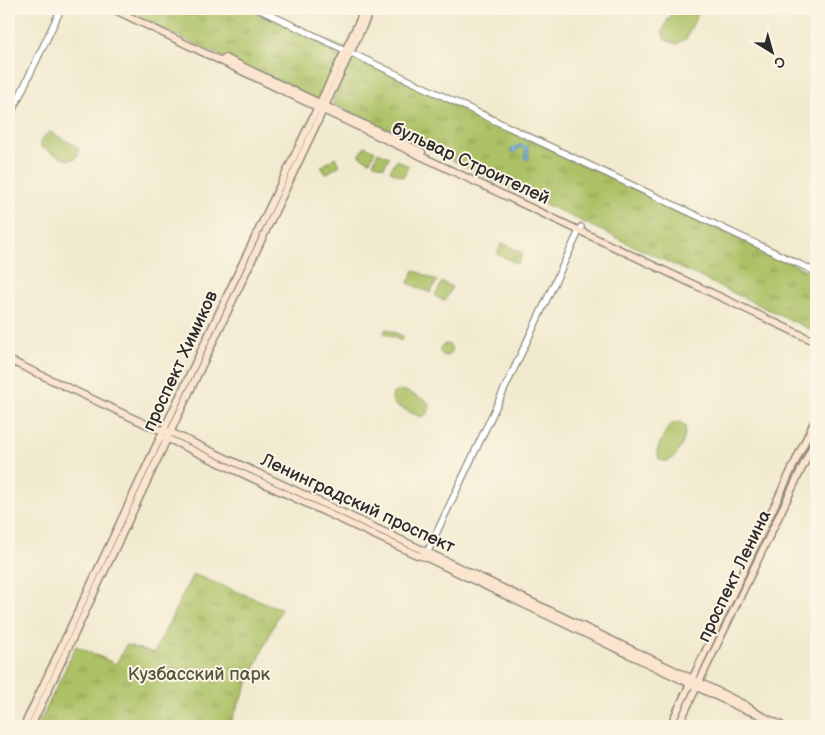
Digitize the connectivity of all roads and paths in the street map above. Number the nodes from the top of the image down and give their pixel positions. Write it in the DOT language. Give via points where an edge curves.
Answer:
graph roads {
  1 [pos="61,9"];
  2 [pos="113,9"];
  3 [pos="120,9"];
  4 [pos="258,9"];
  5 [pos="365,9"];
  6 [pos="371,9"];
  7 [pos="348,50"];
  8 [pos="321,107"];
  9 [pos="9,118"];
  10 [pos="581,229"];
  11 [pos="816,272"];
  12 [pos="813,336"];
  13 [pos="816,342"];
  14 [pos="9,360"];
  15 [pos="816,418"];
  16 [pos="166,434"];
  17 [pos="816,439"];
  18 [pos="426,555"];
  19 [pos="691,681"];
  20 [pos="698,684"];
  21 [pos="24,726"];
  22 [pos="31,726"];
  23 [pos="670,726"];
  24 [pos="678,726"];
  25 [pos="783,726"];
  1 -- 9 [label="street"];
  2 -- 8 [label="main road, бульвар Строителей"];
  3 -- 8 [label="main road, бульвар Строителей"];
  4 -- 7 [label="street"];
  5 -- 7 [label="main road, проспект Химиков"];
  6 -- 7 [label="main road, проспект Химиков"];
  7 -- 8 [label="main road, проспект Химиков"];
  7 -- 11 [label="street"];
  8 -- 10 [label="main road, бульвар Строителей"];
  8 -- 16 [label="main road, проспект Химиков"];
  10 -- 12 [label="main road, бульвар Строителей"];
  10 -- 13 [label="main road, бульвар Строителей"];
  10 -- 18 [label="street"];
  14 -- 16 [label="main road"];
  15 -- 19 [label="main road, проспект Ленина"];
  16 -- 18 [label="main road, Ленинградский проспект" via="417,556"];
  16 -- 21 [label="main road, проспект Химиков"];
  16 -- 22 [label="main road, проспект Химиков"];
  17 -- 20 [label="main road, проспект Ленина"];
  18 -- 19 [label="main road, Ленинградский проспект"];
  19 -- 20 [label="main road, Ленинградский проспект"];
  19 -- 23 [label="main road, проспект Ленина"];
  20 -- 24 [label="main road, проспект Ленина"];
  20 -- 25 [label="main road" via="742,709"];
}
